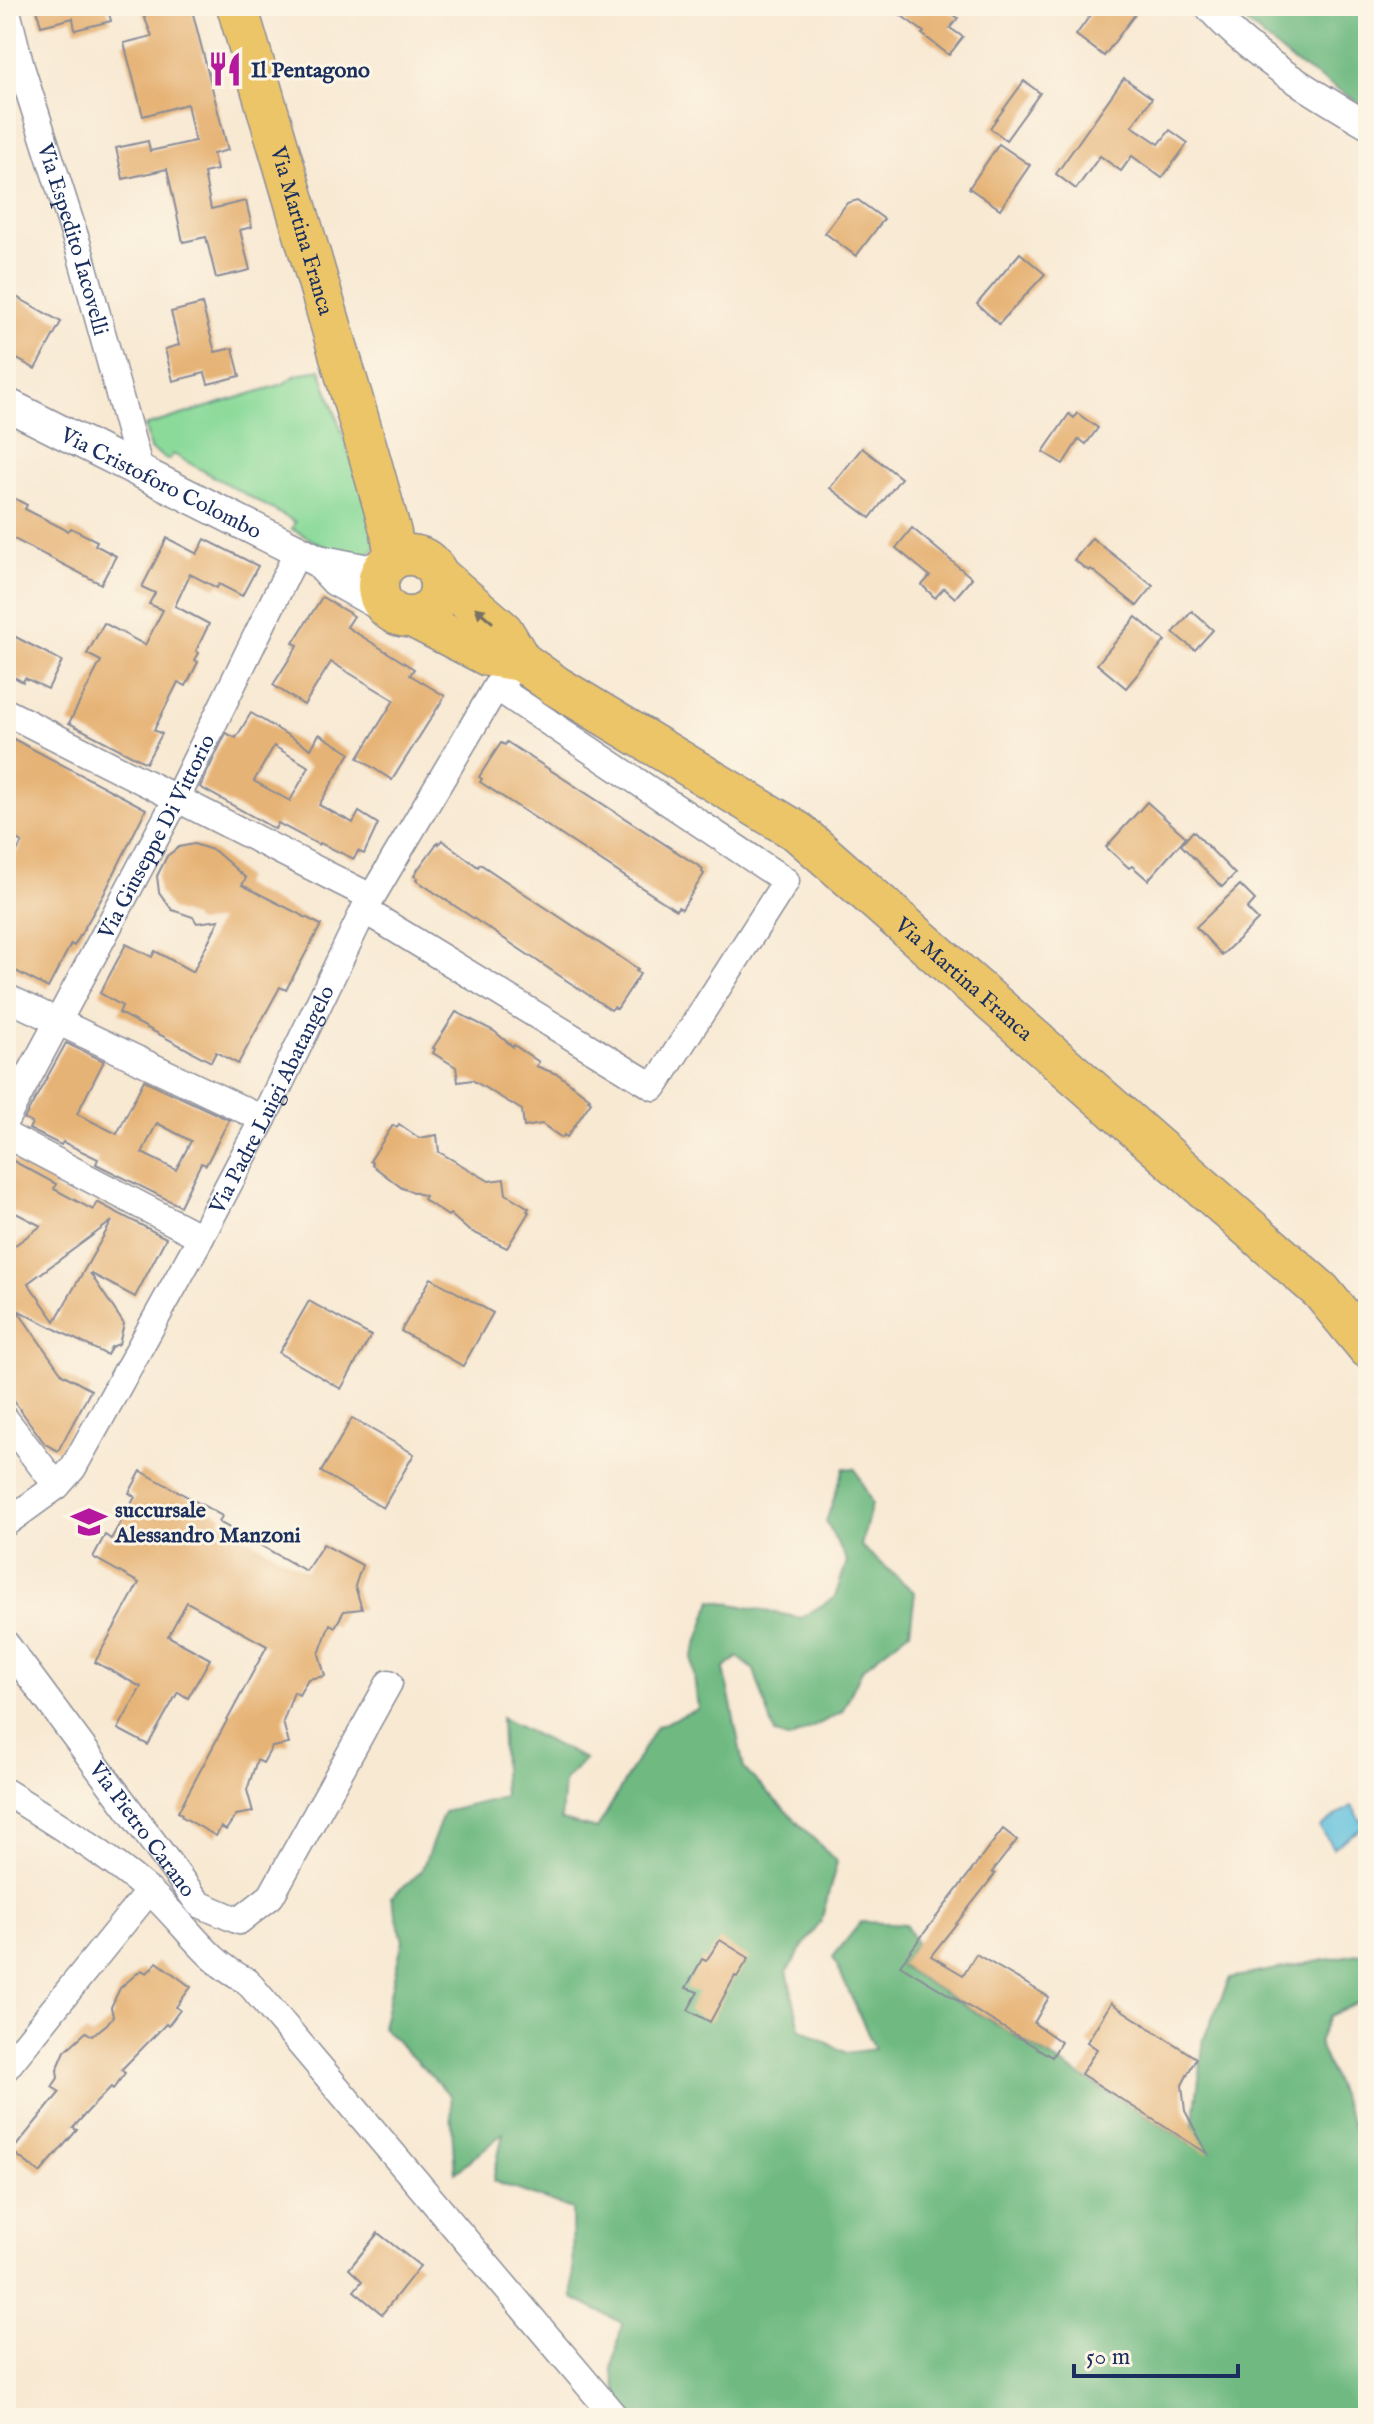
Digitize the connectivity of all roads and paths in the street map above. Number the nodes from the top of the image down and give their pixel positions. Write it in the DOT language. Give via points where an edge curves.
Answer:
graph roads {
  1 [pos="237,6"];
  2 [pos="1207,6"];
  3 [pos="6,7"];
  4 [pos="1368,125"];
  5 [pos="6,404"];
  6 [pos="140,470"];
  7 [pos="308,556"];
  8 [pos="412,564"];
  9 [pos="398,612"];
  10 [pos="509,674"];
  11 [pos="6,712"];
  12 [pos="176,800"];
  13 [pos="367,904"];
  14 [pos="6,997"];
  15 [pos="57,1022"];
  16 [pos="6,1119"];
  17 [pos="263,1119"];
  18 [pos="6,1135"];
  19 [pos="201,1237"];
  20 [pos="1368,1348"];
  21 [pos="6,1420"];
  22 [pos="57,1486"];
  23 [pos="6,1523"];
  24 [pos="6,1644"];
  25 [pos="389,1683"];
  26 [pos="6,1792"];
  27 [pos="149,1891"];
  28 [pos="6,2068"];
  29 [pos="616,2418"];
  1 -- 8 [label="main road, Via Martina Franca" via="369,455"];
  2 -- 4 [label="street" via="1228,30 1286,75"];
  3 -- 6 [label="street, Via Espedito Iacovelli"];
  5 -- 6 [label="street, Via Cristoforo Colombo"];
  6 -- 7 [label="street, Via Cristoforo Colombo"];
  7 -- 8 [label="street, Via Cristoforo Colombo" via="368,571"];
  7 -- 9 [label="street, Via Cristoforo Colombo" via="336,580"];
  7 -- 12 [label="street, Via Giuseppe Di Vittorio"];
  8 -- 9 [label="main road" via="377,580 380,599"];
  8 -- 9 [label="main road" via="440,584 435,603 421,615"];
  10 -- 8 [label="main road, Via Martina Franca, one-way" via="503,631"];
  9 -- 10 [label="main road, Via Martina Franca" via="488,656"];
  10 -- 13 [label="street, Via Padre Luigi Abatangelo"];
  10 -- 13 [label="street" via="786,881 654,1087"];
  10 -- 20 [label="main road, Via Martina Franca" via="556,686 798,832 1321,1291"];
  11 -- 12 [label="street"];
  12 -- 13 [label="street"];
  12 -- 15 [label="street, Via Giuseppe Di Vittorio"];
  13 -- 17 [label="street, Via Padre Luigi Abatangelo"];
  14 -- 15 [label="street"];
  15 -- 16 [label="street, Via Giuseppe Di Vittorio"];
  15 -- 17 [label="street"];
  17 -- 19 [label="street, Via Padre Luigi Abatangelo"];
  18 -- 19 [label="street"];
  19 -- 22 [label="street, Via Padre Luigi Abatangelo" via="73,1468"];
  21 -- 22 [label="street"];
  22 -- 23 [label="street, Via Padre Luigi Abatangelo"];
  24 -- 25 [label="street, Via Pietro Carano" via="199,1904 239,1921 271,1896"];
  26 -- 27 [label="street"];
  27 -- 28 [label="street"];
  27 -- 29 [label="street" via="227,1972 247,1981"];
}
